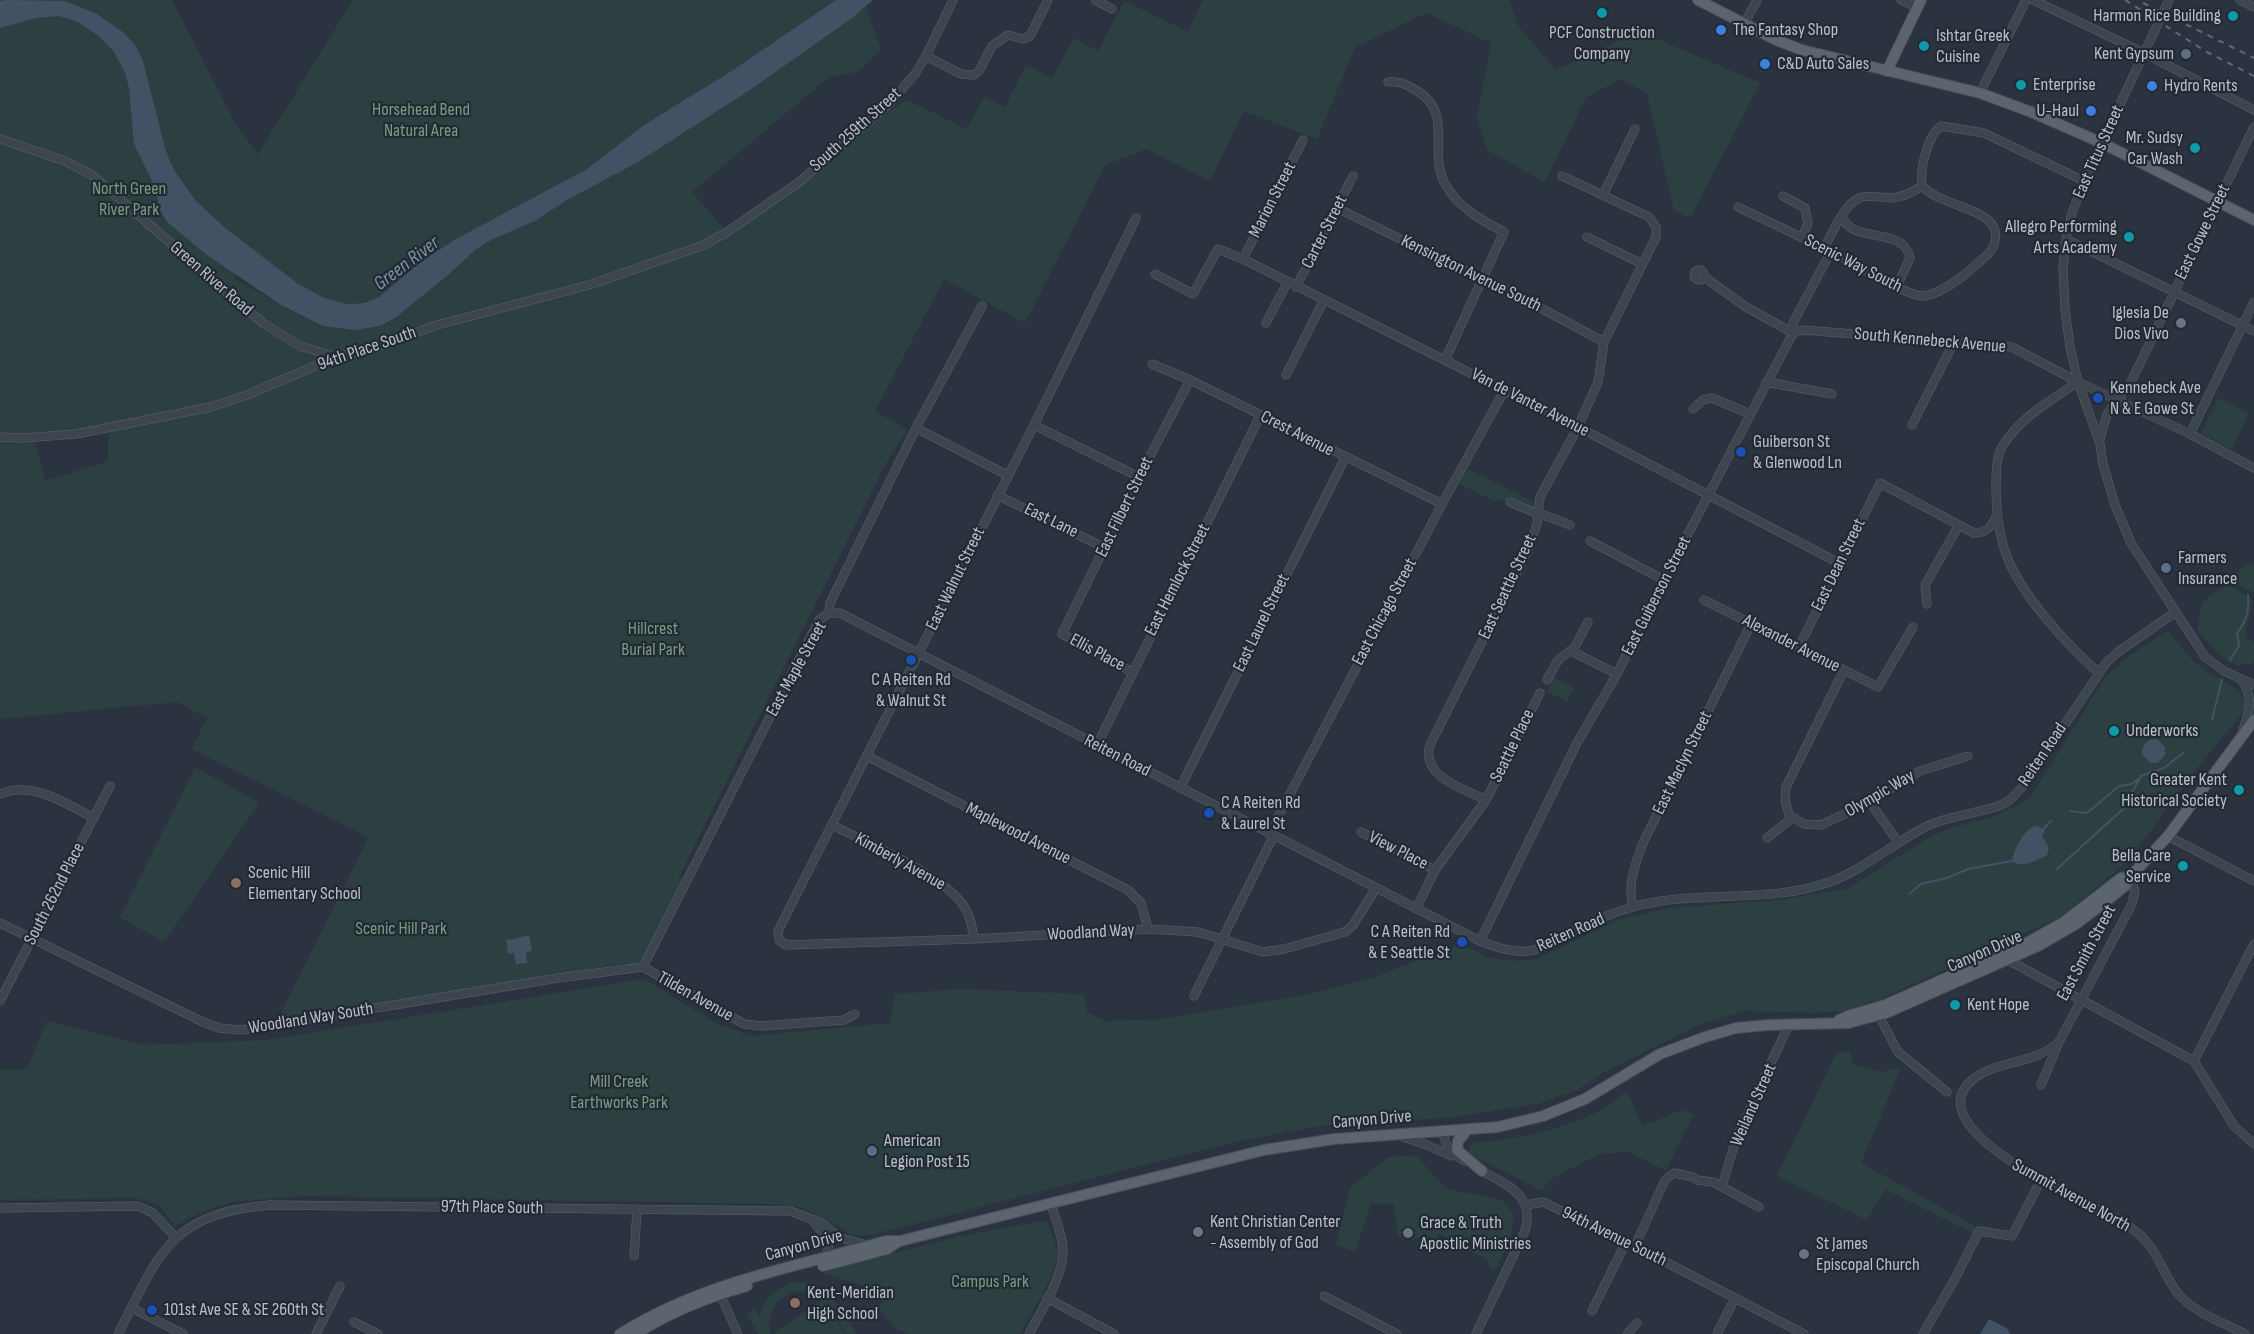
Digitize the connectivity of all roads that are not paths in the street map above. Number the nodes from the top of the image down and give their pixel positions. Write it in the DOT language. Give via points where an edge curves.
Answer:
graph roads {
  1 [pos="953,0"];
  2 [pos="1048,0"];
  3 [pos="1095,0"];
  4 [pos="1698,0"];
  5 [pos="1756,0"];
  6 [pos="1901,0"];
  7 [pos="2026,0"];
  8 [pos="2033,0"];
  9 [pos="2240,0"];
  10 [pos="2168,3"];
  11 [pos="1920,4"];
  12 [pos="2254,7"];
  13 [pos="1112,9"];
  14 [pos="1744,24"];
  15 [pos="2144,53"];
  16 [pos="926,56"];
  17 [pos="1887,71"];
  18 [pos="1388,82"];
  19 [pos="1980,93"];
  20 [pos="2254,110"];
  21 [pos="2254,127"];
  22 [pos="1635,129"];
  23 [pos="0,139"];
  24 [pos="1303,140"];
  25 [pos="2102,143"];
  26 [pos="1353,176"];
  27 [pos="1562,176"];
  28 [pos="2084,181"];
  29 [pos="1922,186"];
  30 [pos="1603,195"];
  31 [pos="1783,196"];
  32 [pos="2218,201"];
  33 [pos="1738,207"];
  34 [pos="1337,208"];
  35 [pos="1842,217"];
  36 [pos="1136,218"];
  37 [pos="2254,220"];
  38 [pos="727,232"];
  39 [pos="1587,237"];
  40 [pos="1802,238"];
  41 [pos="2066,239"];
  42 [pos="1827,250"];
  43 [pos="1243,259"];
  44 [pos="1642,264"];
  45 [pos="1155,274"];
  46 [pos="1704,277"];
  47 [pos="1482,279"];
  48 [pos="1287,283"];
  49 [pos="1897,286"];
  50 [pos="1296,287"];
  51 [pos="2174,291"];
  52 [pos="1324,300"];
  53 [pos="2254,302"];
  54 [pos="982,306"];
  55 [pos="1266,323"];
  56 [pos="2243,325"];
  57 [pos="2254,331"];
  58 [pos="1793,333"];
  59 [pos="1604,342"];
  60 [pos="1954,342"];
  61 [pos="336,357"];
  62 [pos="1445,360"];
  63 [pos="1152,364"];
  64 [pos="1286,375"];
  65 [pos="1190,380"];
  66 [pos="1766,382"];
  67 [pos="2078,382"];
  68 [pos="1504,391"];
  69 [pos="1832,394"];
  70 [pos="2118,399"];
  71 [pos="1693,409"];
  72 [pos="1750,414"];
  73 [pos="1260,416"];
  74 [pos="1034,425"];
  75 [pos="1912,425"];
  76 [pos="1578,427"];
  77 [pos="916,428"];
  78 [pos="2190,434"];
  79 [pos="0,437"];
  80 [pos="2100,444"];
  81 [pos="1344,458"];
  82 [pos="2254,468"];
  83 [pos="1007,475"];
  84 [pos="1139,477"];
  85 [pos="997,495"];
  86 [pos="1708,496"];
  87 [pos="1510,502"];
  88 [pos="1442,504"];
  89 [pos="1538,513"];
  90 [pos="1996,516"];
  91 [pos="1570,525"];
  92 [pos="1959,525"];
  93 [pos="1590,541"];
  94 [pos="1105,548"];
  95 [pos="1839,563"];
  96 [pos="1664,580"];
  97 [pos="1704,600"];
  98 [pos="1927,604"];
  99 [pos="829,613"];
  100 [pos="2174,613"];
  101 [pos="1588,622"];
  102 [pos="1751,624"];
  103 [pos="1912,627"];
  104 [pos="1062,634"];
  105 [pos="1799,647"];
  106 [pos="1571,651"];
  107 [pos="918,654"];
  108 [pos="1844,670"];
  109 [pos="1132,672"];
  110 [pos="2099,673"];
  111 [pos="1617,674"];
  112 [pos="2241,679"];
  113 [pos="1547,680"];
  114 [pos="2254,685"];
  115 [pos="1540,693"];
  116 [pos="2254,720"];
  117 [pos="2240,739"];
  118 [pos="1097,745"];
  119 [pos="867,756"];
  120 [pos="1968,756"];
  121 [pos="110,786"];
  122 [pos="1180,788"];
  123 [pos="0,794"];
  124 [pos="1486,800"];
  125 [pos="1870,802"];
  126 [pos="94,818"];
  127 [pos="1792,818"];
  128 [pos="832,825"];
  129 [pos="1361,832"];
  130 [pos="1271,836"];
  131 [pos="2168,836"];
  132 [pos="1767,838"];
  133 [pos="1898,842"];
  134 [pos="1435,870"];
  135 [pos="2130,878"];
  136 [pos="2254,881"];
  137 [pos="1376,888"];
  138 [pos="1633,907"];
  139 [pos="1416,909"];
  140 [pos="0,923"];
  141 [pos="1148,929"];
  142 [pos="1223,938"];
  143 [pos="974,939"];
  144 [pos="32,940"];
  145 [pos="778,940"];
  146 [pos="1480,941"];
  147 [pos="2254,944"];
  148 [pos="2008,960"];
  149 [pos="643,967"];
  150 [pos="1194,996"];
  151 [pos="2082,1000"];
  152 [pos="0,1001"];
  153 [pos="855,1014"];
  154 [pos="1879,1016"];
  155 [pos="1836,1022"];
  156 [pos="1789,1024"];
  157 [pos="2059,1042"];
  158 [pos="2194,1061"];
  159 [pos="1987,1072"];
  160 [pos="2041,1085"];
  161 [pos="1947,1092"];
  162 [pos="1468,1129"];
  163 [pos="1443,1131"];
  164 [pos="1394,1134"];
  165 [pos="2254,1144"];
  166 [pos="1471,1165"];
  167 [pos="1482,1171"];
  168 [pos="2041,1180"];
  169 [pos="1722,1186"];
  170 [pos="1051,1204"];
  171 [pos="1526,1205"];
  172 [pos="1759,1207"];
  173 [pos="0,1208"];
  174 [pos="637,1210"];
  175 [pos="813,1221"];
  176 [pos="176,1238"];
  177 [pos="900,1241"];
  178 [pos="1626,1242"];
  179 [pos="868,1246"];
  180 [pos="1635,1246"];
  181 [pos="634,1256"];
  182 [pos="824,1258"];
  183 [pos="340,1286"];
  184 [pos="718,1290"];
  185 [pos="1324,1296"];
  186 [pos="1047,1298"];
  187 [pos="1735,1298"];
  188 [pos="132,1308"];
  189 [pos="1592,1311"];
  190 [pos="354,1322"];
  191 [pos="1637,1323"];
  192 [pos="118,1334"];
  193 [pos="183,1334"];
  194 [pos="316,1334"];
  195 [pos="378,1334"];
  196 [pos="620,1334"];
  197 [pos="636,1334"];
  198 [pos="738,1334"];
  199 [pos="1029,1334"];
  200 [pos="1114,1334"];
  201 [pos="1397,1334"];
  202 [pos="1476,1334"];
  203 [pos="1627,1334"];
  204 [pos="1718,1334"];
  205 [pos="1804,1334"];
  206 [pos="1923,1334"];
  207 [pos="2245,1334"];
  1 -- 16 [label="street, South 259th Street"];
  2 -- 16 [label="street" via="1030,36 1023,39 1008,35 996,41 974,75 965,76"];
  3 -- 13 [label="street"];
  4 -- 14 [label="main road"];
  5 -- 14 [label="street"];
  6 -- 11 [label="street"];
  7 -- 19 [label="street"];
  8 -- 15 [label="street"];
  9 -- 12 [label="street"];
  10 -- 15 [label="street, East Titus Street"];
  11 -- 17 [label="main road"];
  14 -- 17 [label="main road" via="1802,50"];
  15 -- 20 [label="street"];
  15 -- 25 [label="street, East Titus Street"];
  16 -- 38 [label="street, South 259th Street" via="887,106 798,183"];
  17 -- 19 [label="main road"];
  18 -- 47 [label="street" via="1402,83 1430,100 1436,112 1439,165 1445,183 1465,208 1504,232"];
  19 -- 25 [label="main road"];
  21 -- 32 [label="street, East Gowe Street"];
  22 -- 30 [label="street"];
  23 -- 61 [label="street, Green River Road" via="65,161 92,176 264,324 300,346"];
  24 -- 43 [label="street, Marion Street"];
  25 -- 28 [label="street, East Titus Street"];
  25 -- 32 [label="main road"];
  26 -- 34 [label="street, Carter Street"];
  27 -- 30 [label="street"];
  28 -- 29 [label="street" via="1984,134 1941,126 1932,135"];
  28 -- 41 [label="street, East Titus Street"];
  29 -- 35 [label="street, East Guiberson Street" via="1892,198 1860,198"];
  29 -- 49 [label="street, Scenic Way South" via="1984,217 1992,224 1996,240 1992,250 1975,266 1936,292 1919,296"];
  30 -- 44 [label="street, East Seattle Street" via="1649,217 1656,227 1656,237"];
  31 -- 40 [label="street" via="1804,208 1808,223"];
  32 -- 37 [label="main road"];
  32 -- 51 [label="street, East Gowe Street"];
  33 -- 40 [label="street, Scenic Way South"];
  34 -- 47 [label="street, Kensington Avenue South"];
  34 -- 50 [label="street, Carter Street"];
  35 -- 42 [label="street, East Guiberson Street"];
  35 -- 49 [label="street" via="1849,226 1895,240 1907,249 1910,258"];
  36 -- 74 [label="street, East Walnut Street"];
  38 -- 61 [label="street, 94th Place South" via="704,245 589,285 437,325 366,351"];
  39 -- 44 [label="street"];
  40 -- 42 [label="street, Scenic Way South"];
  41 -- 51 [label="street"];
  41 -- 67 [label="street, East Titus Street" via="2065,309"];
  42 -- 49 [label="street, Scenic Way South"];
  42 -- 58 [label="street, East Guiberson Street" via="1793,323"];
  43 -- 45 [label="street, Van de Vanter Avenue" via="1218,249 1193,294"];
  43 -- 48 [label="street, Van de Vanter Avenue"];
  44 -- 59 [label="street, East Seattle Street"];
  46 -- 58 [label="street" via="1746,307"];
  47 -- 59 [label="street, Kensington Avenue South"];
  47 -- 62 [label="street"];
  48 -- 50 [label="street, Van de Vanter Avenue"];
  48 -- 55 [label="street"];
  50 -- 52 [label="street, Van de Vanter Avenue"];
  51 -- 56 [label="street"];
  51 -- 70 [label="street, East Gowe Street" via="2131,382"];
  52 -- 62 [label="street, Van de Vanter Avenue"];
  52 -- 64 [label="street"];
  53 -- 56 [label="street"];
  54 -- 77 [label="street, East Maple Street"];
  56 -- 57 [label="street"];
  56 -- 78 [label="street"];
  58 -- 60 [label="street, South Kennebeck Avenue" via="1804,330"];
  58 -- 66 [label="street, East Guiberson Street"];
  59 -- 76 [label="street, East Seattle Street" via="1598,382"];
  60 -- 67 [label="street, South Kennebeck Avenue" via="2012,347"];
  60 -- 75 [label="street"];
  61 -- 79 [label="street, 94th Place South" via="211,407 76,434"];
  62 -- 68 [label="street, Van de Vanter Avenue"];
  63 -- 65 [label="street, Crest Avenue"];
  65 -- 73 [label="street, Crest Avenue"];
  65 -- 84 [label="street, East Filbert Street"];
  66 -- 69 [label="street"];
  66 -- 72 [label="street, East Guiberson Street"];
  67 -- 70 [label="street, South Kennebeck Avenue"];
  67 -- 80 [label="street, East Titus Street"];
  67 -- 90 [label="street" via="2031,413 2001,449 1997,462"];
  68 -- 76 [label="street, Van de Vanter Avenue"];
  68 -- 88 [label="street, East Chicago Street"];
  70 -- 78 [label="street, South Kennebeck Avenue"];
  70 -- 80 [label="street, East Titus Street" via="2105,421"];
  71 -- 72 [label="street" via="1702,400 1712,398"];
  72 -- 86 [label="street, East Guiberson Street"];
  73 -- 81 [label="street, Crest Avenue"];
  73 -- 109 [label="street, East Hemlock Street"];
  74 -- 83 [label="street, East Walnut Street"];
  74 -- 84 [label="street"];
  76 -- 86 [label="street, Van de Vanter Avenue"];
  76 -- 89 [label="street, East Seattle Street" via="1540,497"];
  77 -- 83 [label="street"];
  77 -- 99 [label="street, East Maple Street" via="830,603"];
  78 -- 82 [label="street, South Kennebeck Avenue"];
  80 -- 100 [label="street, East Titus Street" via="2122,524"];
  81 -- 88 [label="street, Crest Avenue"];
  81 -- 122 [label="street, East Laurel Street"];
  83 -- 85 [label="street, East Walnut Street"];
  84 -- 94 [label="street, East Filbert Street"];
  85 -- 94 [label="street, East Lane"];
  85 -- 107 [label="street, East Walnut Street"];
  86 -- 95 [label="street, Van de Vanter Avenue"];
  86 -- 96 [label="street, East Guiberson Street"];
  87 -- 89 [label="street"];
  88 -- 130 [label="street, East Chicago Street"];
  89 -- 91 [label="street"];
  89 -- 124 [label="street, East Seattle Street" via="1527,552 1428,754 1437,774"];
  90 -- 92 [label="street" via="1982,533"];
  90 -- 110 [label="street" via="2007,556 2021,583 2059,634"];
  92 -- 95 [label="street, East Dean Street" via="1880,483"];
  92 -- 98 [label="street" via="1925,585"];
  93 -- 96 [label="street"];
  94 -- 104 [label="street, East Filbert Street"];
  95 -- 105 [label="street, East Dean Street"];
  96 -- 111 [label="street, East Guiberson Street"];
  97 -- 102 [label="street, Alexander Avenue"];
  99 -- 107 [label="street, Reiten Road" via="840,614"];
  99 -- 149 [label="street, East Maple Street" via="819,620"];
  100 -- 110 [label="street, Reiten Road" via="2118,652"];
  100 -- 112 [label="street, East Titus Street" via="2205,657"];
  101 -- 106 [label="street"];
  102 -- 105 [label="street, Alexander Avenue"];
  102 -- 138 [label="street, East Maclyn Street" via="1642,845 1631,883"];
  103 -- 108 [label="street, Alexander Avenue" via="1878,687"];
  104 -- 109 [label="street, Ellis Place"];
  105 -- 108 [label="street, Alexander Avenue"];
  106 -- 111 [label="street"];
  106 -- 113 [label="street" via="1558,660"];
  107 -- 118 [label="street, Reiten Road"];
  107 -- 119 [label="street, East Walnut Street"];
  108 -- 127 [label="street" via="1786,786 1786,806"];
  109 -- 118 [label="street, East Hemlock Street"];
  110 -- 133 [label="street, Reiten Road" via="2025,784 2010,800 1929,825"];
  111 -- 146 [label="street, East Guiberson Street" via="1577,743"];
  112 -- 114 [label="street, East Titus Street"];
  112 -- 117 [label="street" via="2252,700"];
  115 -- 124 [label="street, Seattle Place"];
  116 -- 117 [label="main road"];
  117 -- 131 [label="main road"];
  118 -- 122 [label="street, Reiten Road"];
  119 -- 128 [label="street, East Walnut Street"];
  119 -- 141 [label="street, Maplewood Avenue" via="1128,890 1141,903"];
  120 -- 125 [label="street, Olympic Way" via="1920,771"];
  121 -- 126 [label="street, South 262nd Place"];
  122 -- 130 [label="street, Reiten Road"];
  123 -- 126 [label="street" via="18,789 34,791"];
  124 -- 134 [label="street"];
  125 -- 127 [label="street, Olympic Way" via="1821,825 1807,825"];
  125 -- 133 [label="street"];
  126 -- 144 [label="street, South 262nd Place"];
  127 -- 132 [label="street"];
  128 -- 143 [label="street, Kimberly Avenue" via="953,892 966,908"];
  128 -- 145 [label="street, East Walnut Street" via="778,931"];
  129 -- 134 [label="street, View Place"];
  130 -- 137 [label="street, Reiten Road"];
  130 -- 142 [label="street, East Chicago Street"];
  131 -- 135 [label="main road, Canyon Drive"];
  131 -- 136 [label="street"];
  133 -- 138 [label="street, Reiten Road" via="1832,881 1800,889"];
  134 -- 139 [label="street"];
  135 -- 148 [label="main road, Canyon Drive" via="2076,924"];
  135 -- 151 [label="street, East Smith Street" via="2135,891 2132,904"];
  135 -- 155 [label="main road, Canyon Drive" via="2121,878 2064,922 2030,940 1885,1005"];
  137 -- 139 [label="street, Reiten Road"];
  137 -- 142 [label="street, Woodland Way" via="1345,932 1267,952 1253,951"];
  138 -- 146 [label="street, Reiten Road" via="1529,951 1508,951"];
  139 -- 146 [label="street, Reiten Road"];
  140 -- 144 [label="street, Woodland Way South"];
  141 -- 142 [label="street, Woodland Way"];
  141 -- 143 [label="street, Woodland Way"];
  142 -- 150 [label="street, East Chicago Street"];
  143 -- 145 [label="street, Woodland Way" via="786,945"];
  144 -- 149 [label="street, Woodland Way South" via="203,1023 240,1030"];
  144 -- 152 [label="street, South 262nd Place"];
  147 -- 158 [label="street"];
  148 -- 151 [label="street"];
  148 -- 154 [label="main road, Canyon Drive"];
  149 -- 153 [label="street, Tilden Avenue" via="744,1024 844,1020"];
  151 -- 157 [label="street, East Smith Street"];
  151 -- 158 [label="street"];
  154 -- 155 [label="main road, Canyon Drive"];
  154 -- 161 [label="street" via="1898,1052"];
  155 -- 156 [label="main road, Canyon Drive"];
  156 -- 162 [label="main road, Canyon Drive" via="1736,1028 1705,1037 1660,1054 1585,1099 1557,1111 1513,1124"];
  156 -- 169 [label="street, Weiland Street" via="1736,1139"];
  157 -- 159 [label="street, East Smith Street" via="2046,1053"];
  157 -- 160 [label="street, East Smith Street"];
  158 -- 165 [label="street" via="2234,1126"];
  159 -- 168 [label="street, Summit Avenue North" via="1973,1079 1962,1093 1962,1113 2006,1160"];
  162 -- 163 [label="main road, Canyon Drive"];
  162 -- 167 [label="main road" via="1457,1149"];
  163 -- 164 [label="main road, Canyon Drive"];
  163 -- 166 [label="street" via="1448,1149"];
  164 -- 166 [label="street"];
  164 -- 170 [label="main road, Canyon Drive" via="1264,1150"];
  166 -- 167 [label="street"];
  167 -- 171 [label="street" via="1513,1188"];
  168 -- 206 [label="street" via="2012,1236 1979,1231"];
  168 -- 207 [label="street, Summit Avenue North" via="2134,1230 2146,1240 2181,1297"];
  169 -- 172 [label="street"];
  169 -- 180 [label="street" via="1678,1173 1669,1176 1654,1199"];
  170 -- 177 [label="main road, Canyon Drive"];
  170 -- 186 [label="street" via="1063,1256"];
  171 -- 178 [label="street, 94th Avenue South" via="1543,1202"];
  171 -- 202 [label="street" via="1526,1231"];
  173 -- 176 [label="street" via="138,1206 153,1214"];
  174 -- 175 [label="street, 97th Place South" via="790,1211"];
  174 -- 176 [label="street, 97th Place South" via="270,1205 223,1212 204,1219"];
  174 -- 181 [label="street"];
  175 -- 179 [label="street, 97th Place South" via="841,1238"];
  175 -- 182 [label="street" via="829,1242"];
  176 -- 188 [label="street, 97th Place South" via="159,1256"];
  177 -- 179 [label="main road, Canyon Drive"];
  177 -- 184 [label="main road, Canyon Drive" via="887,1249"];
  178 -- 180 [label="street, 94th Avenue South"];
  178 -- 189 [label="street"];
  179 -- 182 [label="main road, Canyon Drive"];
  180 -- 187 [label="street, 94th Avenue South"];
  182 -- 184 [label="main road, Canyon Drive"];
  183 -- 194 [label="street"];
  184 -- 196 [label="main road" via="672,1305"];
  184 -- 197 [label="main road"];
  184 -- 198 [label="street"];
  185 -- 201 [label="street"];
  186 -- 199 [label="street"];
  186 -- 200 [label="street"];
  187 -- 204 [label="street"];
  187 -- 205 [label="street, 94th Avenue South"];
  188 -- 192 [label="street, 97th Place South"];
  188 -- 193 [label="street"];
  190 -- 195 [label="street"];
  191 -- 203 [label="street"];
}
